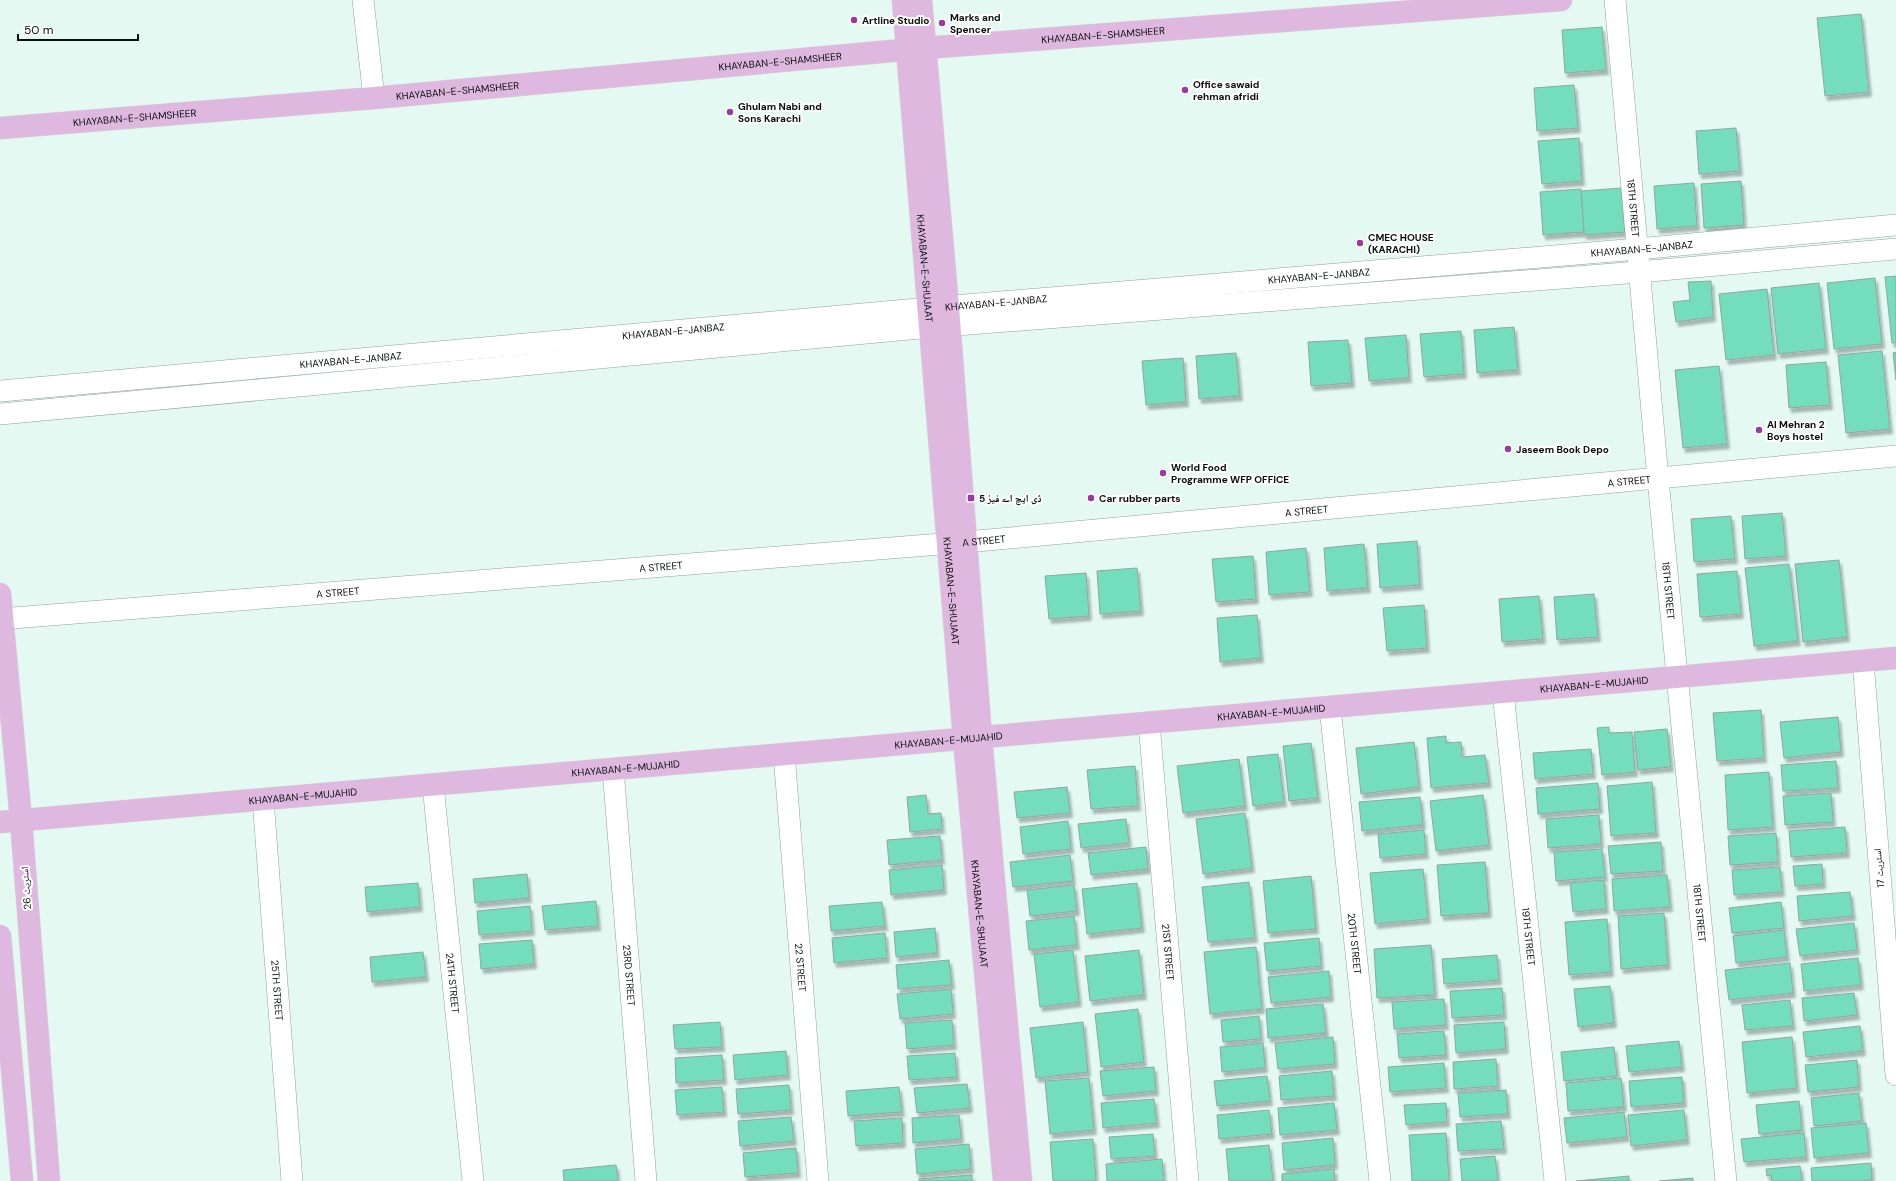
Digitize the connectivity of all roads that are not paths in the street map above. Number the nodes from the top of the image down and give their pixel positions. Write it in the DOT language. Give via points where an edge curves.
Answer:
graph roads {
  1 [pos="363,0"];
  2 [pos="903,0"];
  3 [pos="921,0"];
  4 [pos="1561,0"];
  5 [pos="1615,0"];
  6 [pos="916,50"];
  7 [pos="374,98"];
  8 [pos="0,128"];
  9 [pos="1896,225"];
  10 [pos="1636,248"];
  11 [pos="1896,249"];
  12 [pos="1639,272"];
  13 [pos="939,317"];
  14 [pos="0,391"];
  15 [pos="0,414"];
  16 [pos="1896,456"];
  17 [pos="1658,479"];
  18 [pos="957,543"];
  19 [pos="0,594"];
  20 [pos="1,619"];
  21 [pos="1896,658"];
  22 [pos="1863,661"];
  23 [pos="1678,677"];
  24 [pos="1503,692"];
  25 [pos="1330,707"];
  26 [pos="1149,723"];
  27 [pos="973,738"];
  28 [pos="784,754"];
  29 [pos="613,769"];
  30 [pos="433,785"];
  31 [pos="263,800"];
  32 [pos="21,820"];
  33 [pos="0,822"];
  34 [pos="0,936"];
  35 [pos="1896,1075"];
  36 [pos="22,1181"];
  37 [pos="48,1181"];
  38 [pos="292,1181"];
  39 [pos="473,1181"];
  40 [pos="646,1181"];
  41 [pos="818,1181"];
  42 [pos="1004,1181"];
  43 [pos="1021,1181"];
  44 [pos="1188,1181"];
  45 [pos="1380,1181"];
  46 [pos="1555,1181"];
  47 [pos="1726,1181"];
  1 -- 7 [label="street"];
  2 -- 6 [label="main road, KHAYABAN-E-SHUJAAT"];
  3 -- 6 [label="main road, KHAYABAN-E-SHUJAAT"];
  4 -- 6 [label="main road, KHAYABAN-E-SHAMSHEER"];
  5 -- 10 [label="street, 18TH STREET"];
  6 -- 7 [label="main road, KHAYABAN-E-SHAMSHEER"];
  6 -- 13 [label="main road, KHAYABAN-E-SHUJAAT"];
  7 -- 8 [label="main road, KHAYABAN-E-SHAMSHEER"];
  9 -- 10 [label="street, KHAYABAN-E-JANBAZ"];
  10 -- 12 [label="street, 18TH STREET"];
  10 -- 13 [label="street, KHAYABAN-E-JANBAZ"];
  11 -- 12 [label="street, KHAYABAN-E-JANBAZ"];
  12 -- 13 [label="street, KHAYABAN-E-JANBAZ"];
  12 -- 17 [label="street, 18TH STREET"];
  13 -- 14 [label="street, KHAYABAN-E-JANBAZ"];
  13 -- 15 [label="street, KHAYABAN-E-JANBAZ"];
  13 -- 18 [label="main road, KHAYABAN-E-SHUJAAT"];
  16 -- 17 [label="street, A STREET"];
  17 -- 18 [label="street, A STREET"];
  17 -- 23 [label="street, 18TH STREET"];
  18 -- 20 [label="street, A STREET"];
  18 -- 27 [label="main road, KHAYABAN-E-SHUJAAT"];
  19 -- 20 [label="main road, اسٹریٹ 26"];
  20 -- 32 [label="main road, اسٹریٹ 26"];
  21 -- 22 [label="main road, KHAYABAN-E-MUJAHID"];
  22 -- 23 [label="main road, KHAYABAN-E-MUJAHID"];
  22 -- 35 [label="street, اسٹریٹ 17"];
  23 -- 24 [label="main road, KHAYABAN-E-MUJAHID"];
  23 -- 47 [label="street, 18TH STREET"];
  24 -- 25 [label="main road, KHAYABAN-E-MUJAHID"];
  24 -- 46 [label="street, 19TH STREET"];
  25 -- 26 [label="main road, KHAYABAN-E-MUJAHID"];
  25 -- 45 [label="street, 20TH STREET"];
  26 -- 27 [label="main road, KHAYABAN-E-MUJAHID"];
  26 -- 44 [label="street, 21ST STREET"];
  27 -- 28 [label="main road, KHAYABAN-E-MUJAHID"];
  27 -- 42 [label="main road, KHAYABAN-E-SHUJAAT"];
  27 -- 43 [label="main road, KHAYABAN-E-SHUJAAT"];
  28 -- 29 [label="main road, KHAYABAN-E-MUJAHID"];
  28 -- 41 [label="street, 22 STREET"];
  29 -- 30 [label="main road, KHAYABAN-E-MUJAHID"];
  29 -- 40 [label="street, 23RD STREET"];
  30 -- 31 [label="main road, KHAYABAN-E-MUJAHID"];
  30 -- 39 [label="street, 24TH STREET"];
  31 -- 32 [label="main road, KHAYABAN-E-MUJAHID"];
  31 -- 38 [label="street, 25TH STREET"];
  32 -- 33 [label="main road, KHAYABAN-E-MUJAHID"];
  32 -- 37 [label="main road, اسٹریٹ 26"];
  34 -- 36 [label="main road"];
}
